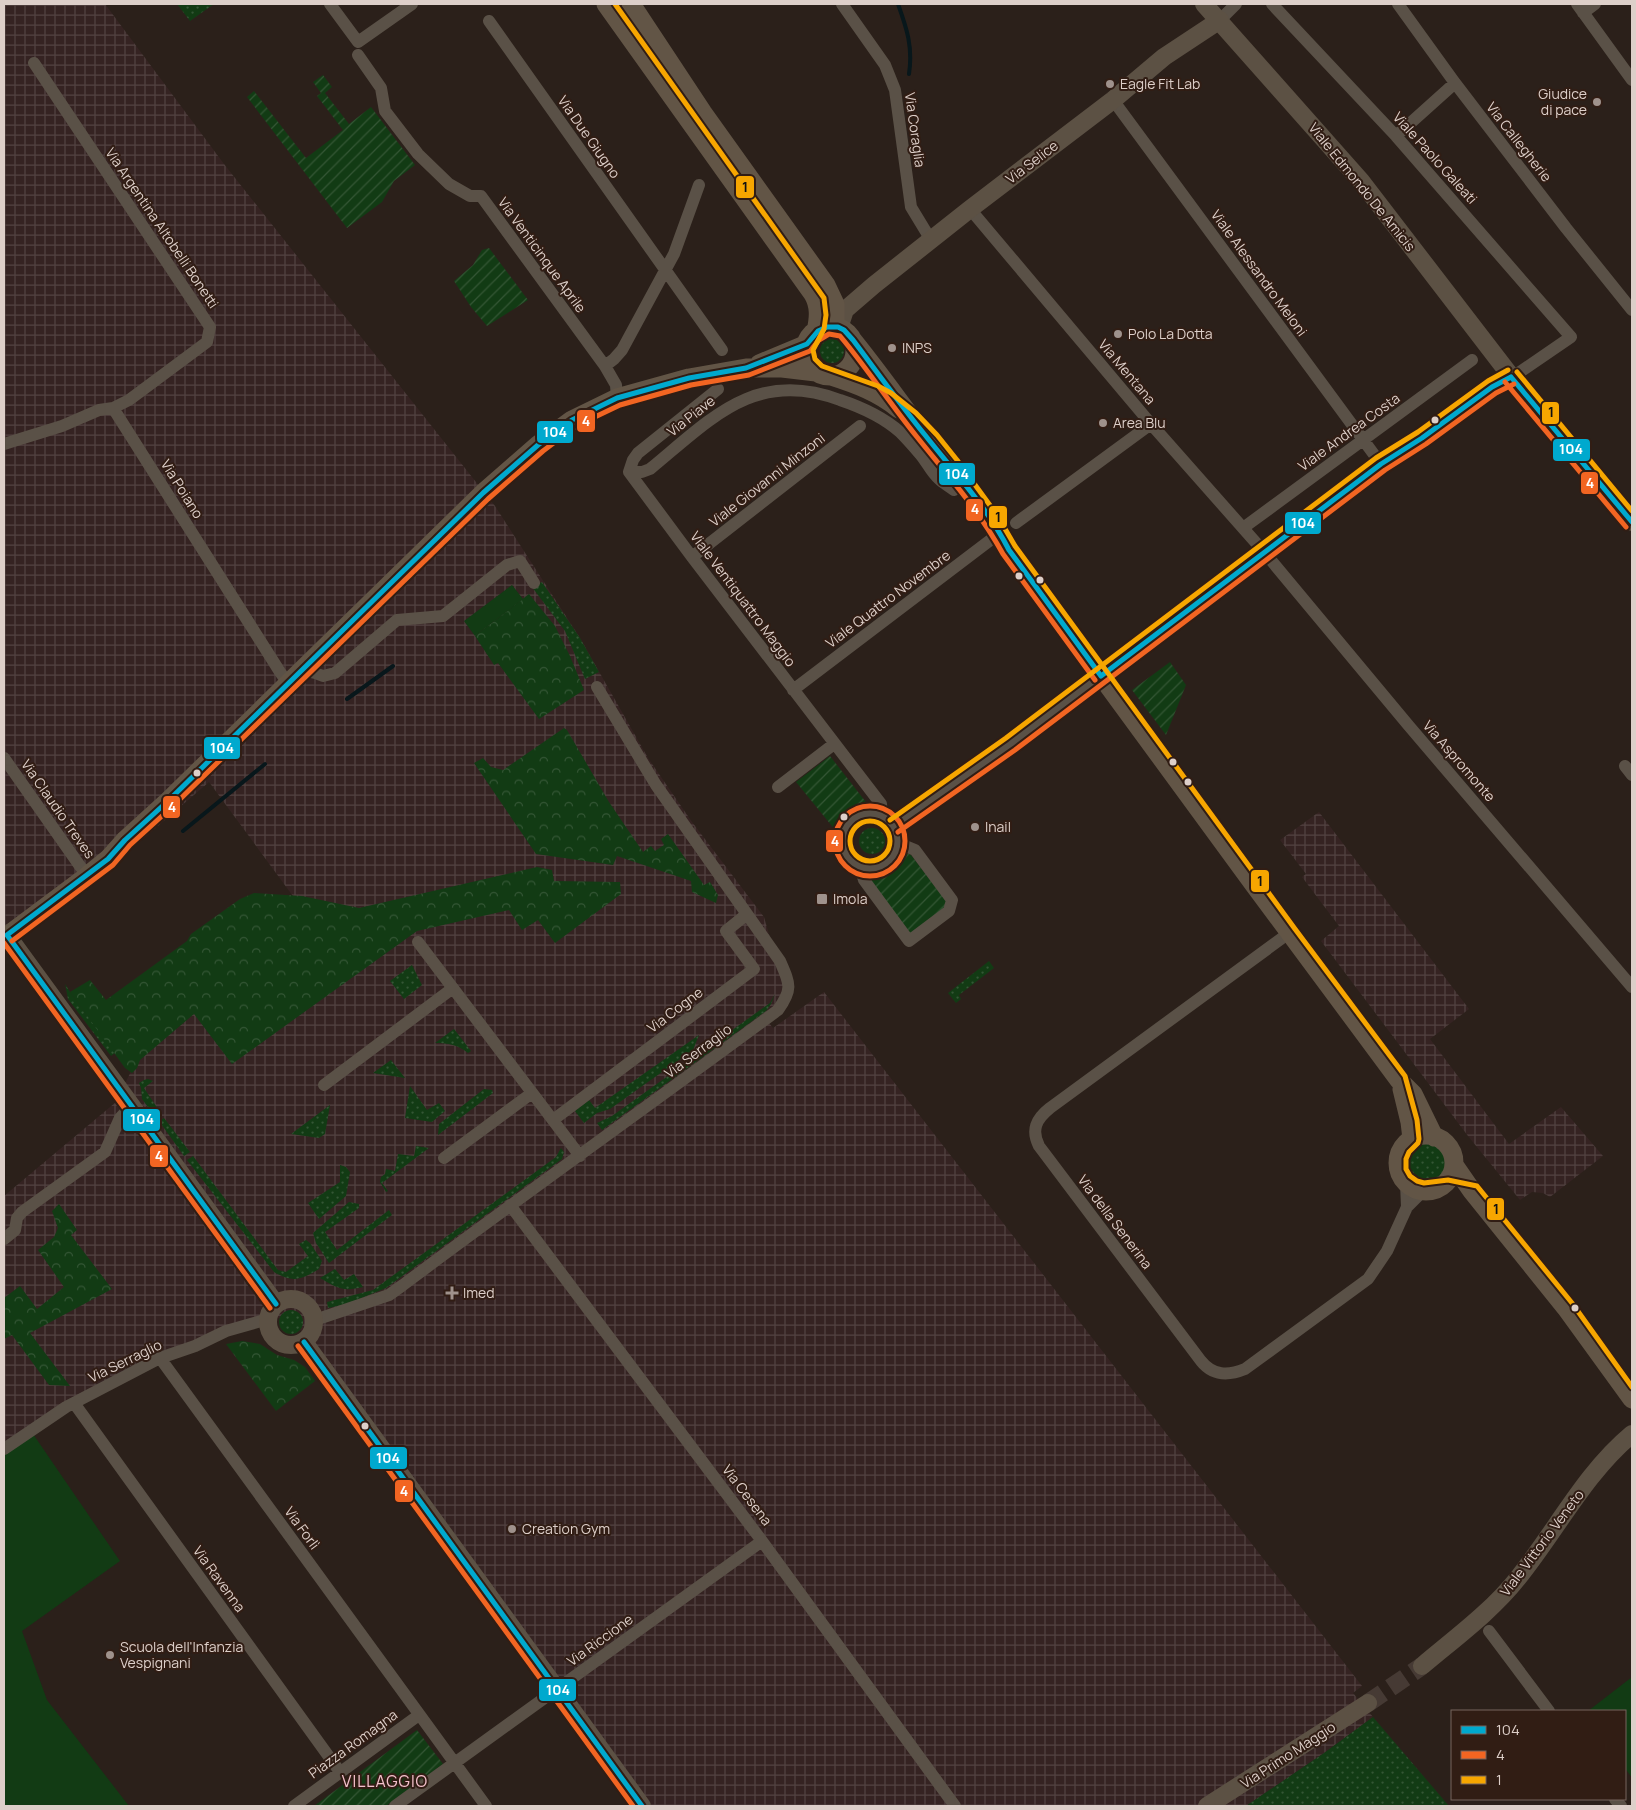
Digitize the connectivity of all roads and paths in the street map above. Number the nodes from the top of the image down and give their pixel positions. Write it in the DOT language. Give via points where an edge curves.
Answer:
graph roads {
  1 [pos="330,4"];
  2 [pos="412,4"];
  3 [pos="606,4"];
  4 [pos="631,4"];
  5 [pos="842,4"];
  6 [pos="1204,4"];
  7 [pos="1236,4"];
  8 [pos="1272,4"];
  9 [pos="1398,4"];
  10 [pos="1595,4"];
  11 [pos="1580,8"];
  12 [pos="1220,20"];
  13 [pos="489,21"];
  14 [pos="358,54"];
  15 [pos="34,63"];
  16 [pos="1632,79"];
  17 [pos="1455,83"];
  18 [pos="1113,100"];
  19 [pos="1396,136"];
  20 [pos="699,185"];
  21 [pos="970,209"];
  22 [pos="931,240"];
  23 [pos="666,271"];
  24 [pos="1632,310"];
  25 [pos="842,331"];
  26 [pos="811,338"];
  27 [pos="722,350"];
  28 [pos="1472,360"];
  29 [pos="605,366"];
  30 [pos="746,368"];
  31 [pos="824,374"];
  32 [pos="1511,377"];
  33 [pos="718,389"];
  34 [pos="617,398"];
  35 [pos="113,408"];
  36 [pos="914,421"];
  37 [pos="1151,424"];
  38 [pos="860,426"];
  39 [pos="1363,440"];
  40 [pos="4,444"];
  41 [pos="1381,464"];
  42 [pos="630,472"];
  43 [pos="954,490"];
  44 [pos="1632,522"];
  45 [pos="1008,527"];
  46 [pos="1242,528"];
  47 [pos="1265,553"];
  48 [pos="692,557"];
  49 [pos="534,583"];
  50 [pos="1101,676"];
  51 [pos="294,677"];
  52 [pos="597,687"];
  53 [pos="793,690"];
  54 [pos="835,747"];
  55 [pos="4,758"];
  56 [pos="778,787"];
  57 [pos="882,816"];
  58 [pos="894,826"];
  59 [pos="898,843"];
  60 [pos="860,867"];
  61 [pos="87,876"];
  62 [pos="747,914"];
  63 [pos="1289,933"];
  64 [pos="6,937"];
  65 [pos="418,942"];
  66 [pos="1632,987"];
  67 [pos="453,988"];
  68 [pos="1399,1080"];
  69 [pos="324,1085"];
  70 [pos="532,1093"];
  71 [pos="131,1106"];
  72 [pos="553,1120"];
  73 [pos="1434,1137"];
  74 [pos="1412,1139"];
  75 [pos="580,1156"];
  76 [pos="444,1158"];
  77 [pos="1454,1165"];
  78 [pos="1423,1187"];
  79 [pos="1472,1191"];
  80 [pos="510,1205"];
  81 [pos="4,1239"];
  82 [pos="272,1311"];
  83 [pos="315,1320"];
  84 [pos="304,1342"];
  85 [pos="160,1358"];
  86 [pos="1632,1398"];
  87 [pos="74,1403"];
  88 [pos="1632,1434"];
  89 [pos="4,1448"];
  90 [pos="762,1541"];
  91 [pos="1488,1631"];
  92 [pos="1422,1666"];
  93 [pos="557,1689"];
  94 [pos="1368,1703"];
  95 [pos="1548,1710"];
  96 [pos="419,1715"];
  97 [pos="454,1762"];
  98 [pos="340,1772"];
  99 [pos="294,1806"];
  100 [pos="395,1806"];
  101 [pos="486,1806"];
  102 [pos="642,1806"];
  103 [pos="955,1806"];
  104 [pos="1207,1806"];
  1 -- 2 [label="street" via="358,42"];
  3 -- 26 [label="main road" via="813,294 818,307"];
  4 -- 25 [label="main road" via="703,113 826,285"];
  5 -- 22 [label="street, Via Coraglia" via="885,65 892,82 911,207"];
  6 -- 12 [label="street, Viale Edmondo De Amicis"];
  7 -- 12 [label="street, Via Selice"];
  8 -- 19 [label="street, Viale Paolo Galeati"];
  9 -- 17 [label="street, Via Callegherie"];
  10 -- 11 [label="street"];
  11 -- 16 [label="street"];
  12 -- 18 [label="street, Via Selice" via="1164,57"];
  12 -- 32 [label="street, Viale Edmondo De Amicis" via="1361,181"];
  13 -- 23 [label="street, Via Due Giugno"];
  14 -- 29 [label="street, Via Venticinque Aprile" via="381,88 385,111 418,154 449,184 470,196 481,196"];
  15 -- 35 [label="street, Via Argentina Altobelli Bonetti" via="210,327 207,342 129,400"];
  17 -- 19 [label="street"];
  17 -- 24 [label="street, Via Callegherie"];
  18 -- 21 [label="street, Via Selice"];
  18 -- 39 [label="street, Viale Alessandro Meloni"];
  19 -- 32 [label="street, Viale Paolo Galeati" via="1571,337"];
  20 -- 23 [label="street"];
  21 -- 22 [label="street, Via Selice"];
  21 -- 37 [label="street, Via Mentana"];
  22 -- 25 [label="street, Via Selice" via="845,310"];
  23 -- 27 [label="street, Via Due Giugno"];
  23 -- 29 [label="street" via="622,350"];
  25 -- 26 [label="main road" via="829,326"];
  25 -- 31 [label="main road" via="855,352 854,360 845,371"];
  25 -- 36 [label="main road" via="877,370"];
  26 -- 30 [label="main road"];
  26 -- 31 [label="main road" via="807,360"];
  28 -- 39 [label="street, Viale Andrea Costa"];
  29 -- 34 [label="street, Via Venticinque Aprile" via="616,386"];
  30 -- 31 [label="main road" via="782,368"];
  30 -- 34 [label="main road" via="688,378"];
  31 -- 36 [label="main road" via="864,387 887,399"];
  32 -- 41 [label="street"];
  32 -- 44 [label="street, Viale Edmondo De Amicis"];
  33 -- 42 [label="street, Via Piave" via="638,453"];
  34 -- 51 [label="main road" via="572,420 506,471"];
  35 -- 40 [label="street"];
  35 -- 51 [label="street, Via Poiano" via="280,672"];
  36 -- 45 [label="main road"];
  37 -- 45 [label="street, Viale Quattro Novembre"];
  37 -- 46 [label="street, Via Mentana"];
  38 -- 48 [label="street, Viale Giovanni Minzoni"];
  39 -- 41 [label="street, Viale Alessandro Meloni"];
  39 -- 46 [label="street, Viale Andrea Costa"];
  41 -- 47 [label="street"];
  42 -- 43 [label="street, Via Piave" via="650,469 725,408 761,393 796,390 830,396 876,416 899,432 937,478"];
  42 -- 48 [label="street, Viale Ventiquattro Maggio"];
  45 -- 50 [label="main road" via="1009,550"];
  45 -- 53 [label="street, Viale Quattro Novembre"];
  46 -- 47 [label="street, Via Mentana"];
  47 -- 50 [label="street"];
  47 -- 66 [label="street, Via Aspromonte"];
  48 -- 53 [label="street, Viale Ventiquattro Maggio"];
  49 -- 51 [label="street" via="520,562 507,565 443,616 398,620 335,673 323,676 315,672"];
  50 -- 58 [label="street"];
  50 -- 63 [label="main road"];
  51 -- 61 [label="main road"];
  52 -- 62 [label="street, Via Serraglio" via="656,785"];
  53 -- 54 [label="street, Viale Ventiquattro Maggio"];
  54 -- 56 [label="street"];
  54 -- 57 [label="street, Viale Ventiquattro Maggio" via="881,804"];
  55 -- 61 [label="street, Via Claudio Treves"];
  57 -- 58 [label="street"];
  57 -- 60 [label="street" via="874,813 859,815 847,824 842,839 844,852 853,864"];
  58 -- 59 [label="street"];
  59 -- 60 [label="street" via="896,852 885,865 869,869"];
  59 -- 60 [label="street" via="915,850 952,900 949,911 910,941 864,880"];
  61 -- 64 [label="main road"];
  62 -- 72 [label="street, Via Cogne" via="726,931 754,969"];
  62 -- 75 [label="street, Via Serraglio" via="780,961 788,980 787,997 778,1010"];
  63 -- 68 [label="main road"];
  63 -- 78 [label="street, Via della Senerina" via="1050,1108 1038,1118 1034,1128 1035,1139 1204,1364 1220,1374 1233,1374 1245,1369 1368,1279 1387,1251 1408,1207"];
  64 -- 71 [label="street"];
  65 -- 67 [label="street"];
  67 -- 69 [label="street"];
  67 -- 70 [label="street"];
  68 -- 73 [label="main road" via="1413,1094"];
  68 -- 74 [label="main road"];
  70 -- 72 [label="street"];
  70 -- 76 [label="street"];
  71 -- 81 [label="street" via="120,1118 105,1152 22,1212 15,1230"];
  71 -- 82 [label="street"];
  72 -- 75 [label="street"];
  73 -- 74 [label="main road"];
  73 -- 77 [label="main road" via="1446,1143"];
  74 -- 78 [label="main road" via="1400,1152 1401,1176"];
  75 -- 80 [label="street, Via Serraglio"];
  77 -- 78 [label="main road" via="1447,1182"];
  77 -- 79 [label="main road"];
  78 -- 79 [label="main road"];
  79 -- 86 [label="main road" via="1566,1308"];
  80 -- 83 [label="street, Via Serraglio" via="389,1294"];
  80 -- 90 [label="street, Via Cesena"];
  82 -- 83 [label="street" via="282,1300 297,1299 309,1307"];
  82 -- 84 [label="street" via="270,1332 278,1342 291,1346"];
  82 -- 85 [label="street, Via Serraglio"];
  83 -- 84 [label="street" via="313,1333"];
  84 -- 93 [label="street"];
  85 -- 87 [label="street, Via Serraglio"];
  85 -- 96 [label="street, Via Forlì"];
  87 -- 89 [label="street, Via Serraglio"];
  87 -- 98 [label="street, Via Ravenna"];
  88 -- 92 [label="street, Viale Vittorio Veneto" via="1581,1492 1510,1588"];
  90 -- 93 [label="street, Via Riccione"];
  90 -- 103 [label="street, Via Cesena"];
  91 -- 95 [label="street"];
  93 -- 97 [label="street, Via Riccione"];
  93 -- 102 [label="street"];
  94 -- 104 [label="street, Via Primo Maggio"];
  96 -- 97 [label="street, Piazza Romagna"];
  96 -- 98 [label="street, Piazza Romagna"];
  97 -- 100 [label="street"];
  97 -- 101 [label="street, Piazza Romagna"];
  98 -- 99 [label="street, Piazza Romagna"];
}
